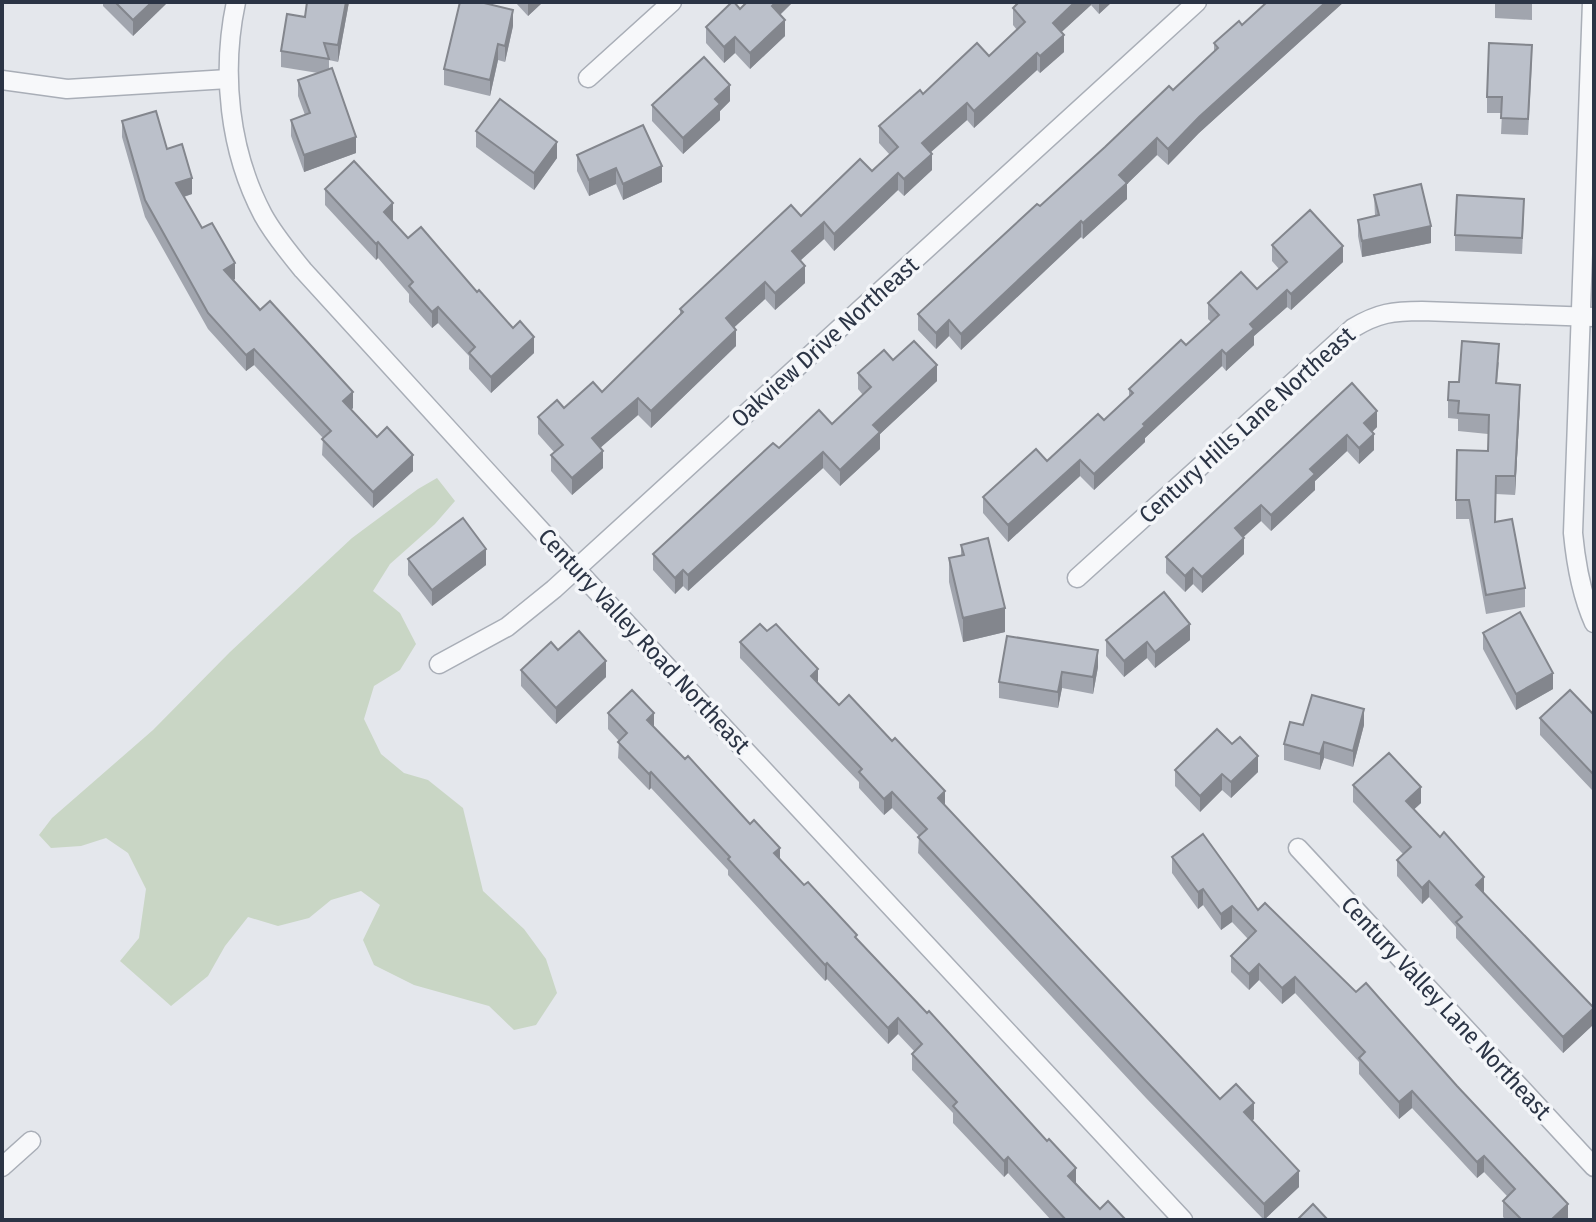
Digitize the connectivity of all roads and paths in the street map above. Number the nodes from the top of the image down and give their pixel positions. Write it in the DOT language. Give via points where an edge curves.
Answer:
graph roads {
  1 [pos="236,2"];
  2 [pos="672,2"];
  3 [pos="1197,2"];
  4 [pos="1592,2"];
  5 [pos="588,78"];
  6 [pos="228,79"];
  7 [pos="2,80"];
  8 [pos="1587,317"];
  9 [pos="576,569"];
  10 [pos="1077,578"];
  11 [pos="1594,623"];
  12 [pos="439,664"];
  13 [pos="1298,848"];
  14 [pos="31,1141"];
  15 [pos="2,1167"];
  16 [pos="1594,1167"];
  17 [pos="1183,1220"];
  1 -- 6 [label="street, Century Valley Road Northeast"];
  2 -- 5 [label="street"];
  3 -- 9 [label="street, Oakview Drive Northeast"];
  4 -- 8 [label="street"];
  6 -- 7 [label="street" via="67,89"];
  6 -- 9 [label="street, Century Valley Road Northeast" via="237,149 248,184 282,243"];
  8 -- 10 [label="street, Century Hills Lane Northeast" via="1422,311 1375,315 1353,328"];
  8 -- 11 [label="street" via="1573,533 1577,572"];
  9 -- 12 [label="street, Oakview Drive Northeast" via="517,620"];
  9 -- 17 [label="street, Century Valley Road Northeast"];
  13 -- 16 [label="street, Century Valley Lane Northeast"];
  14 -- 15 [label="street"];
}
